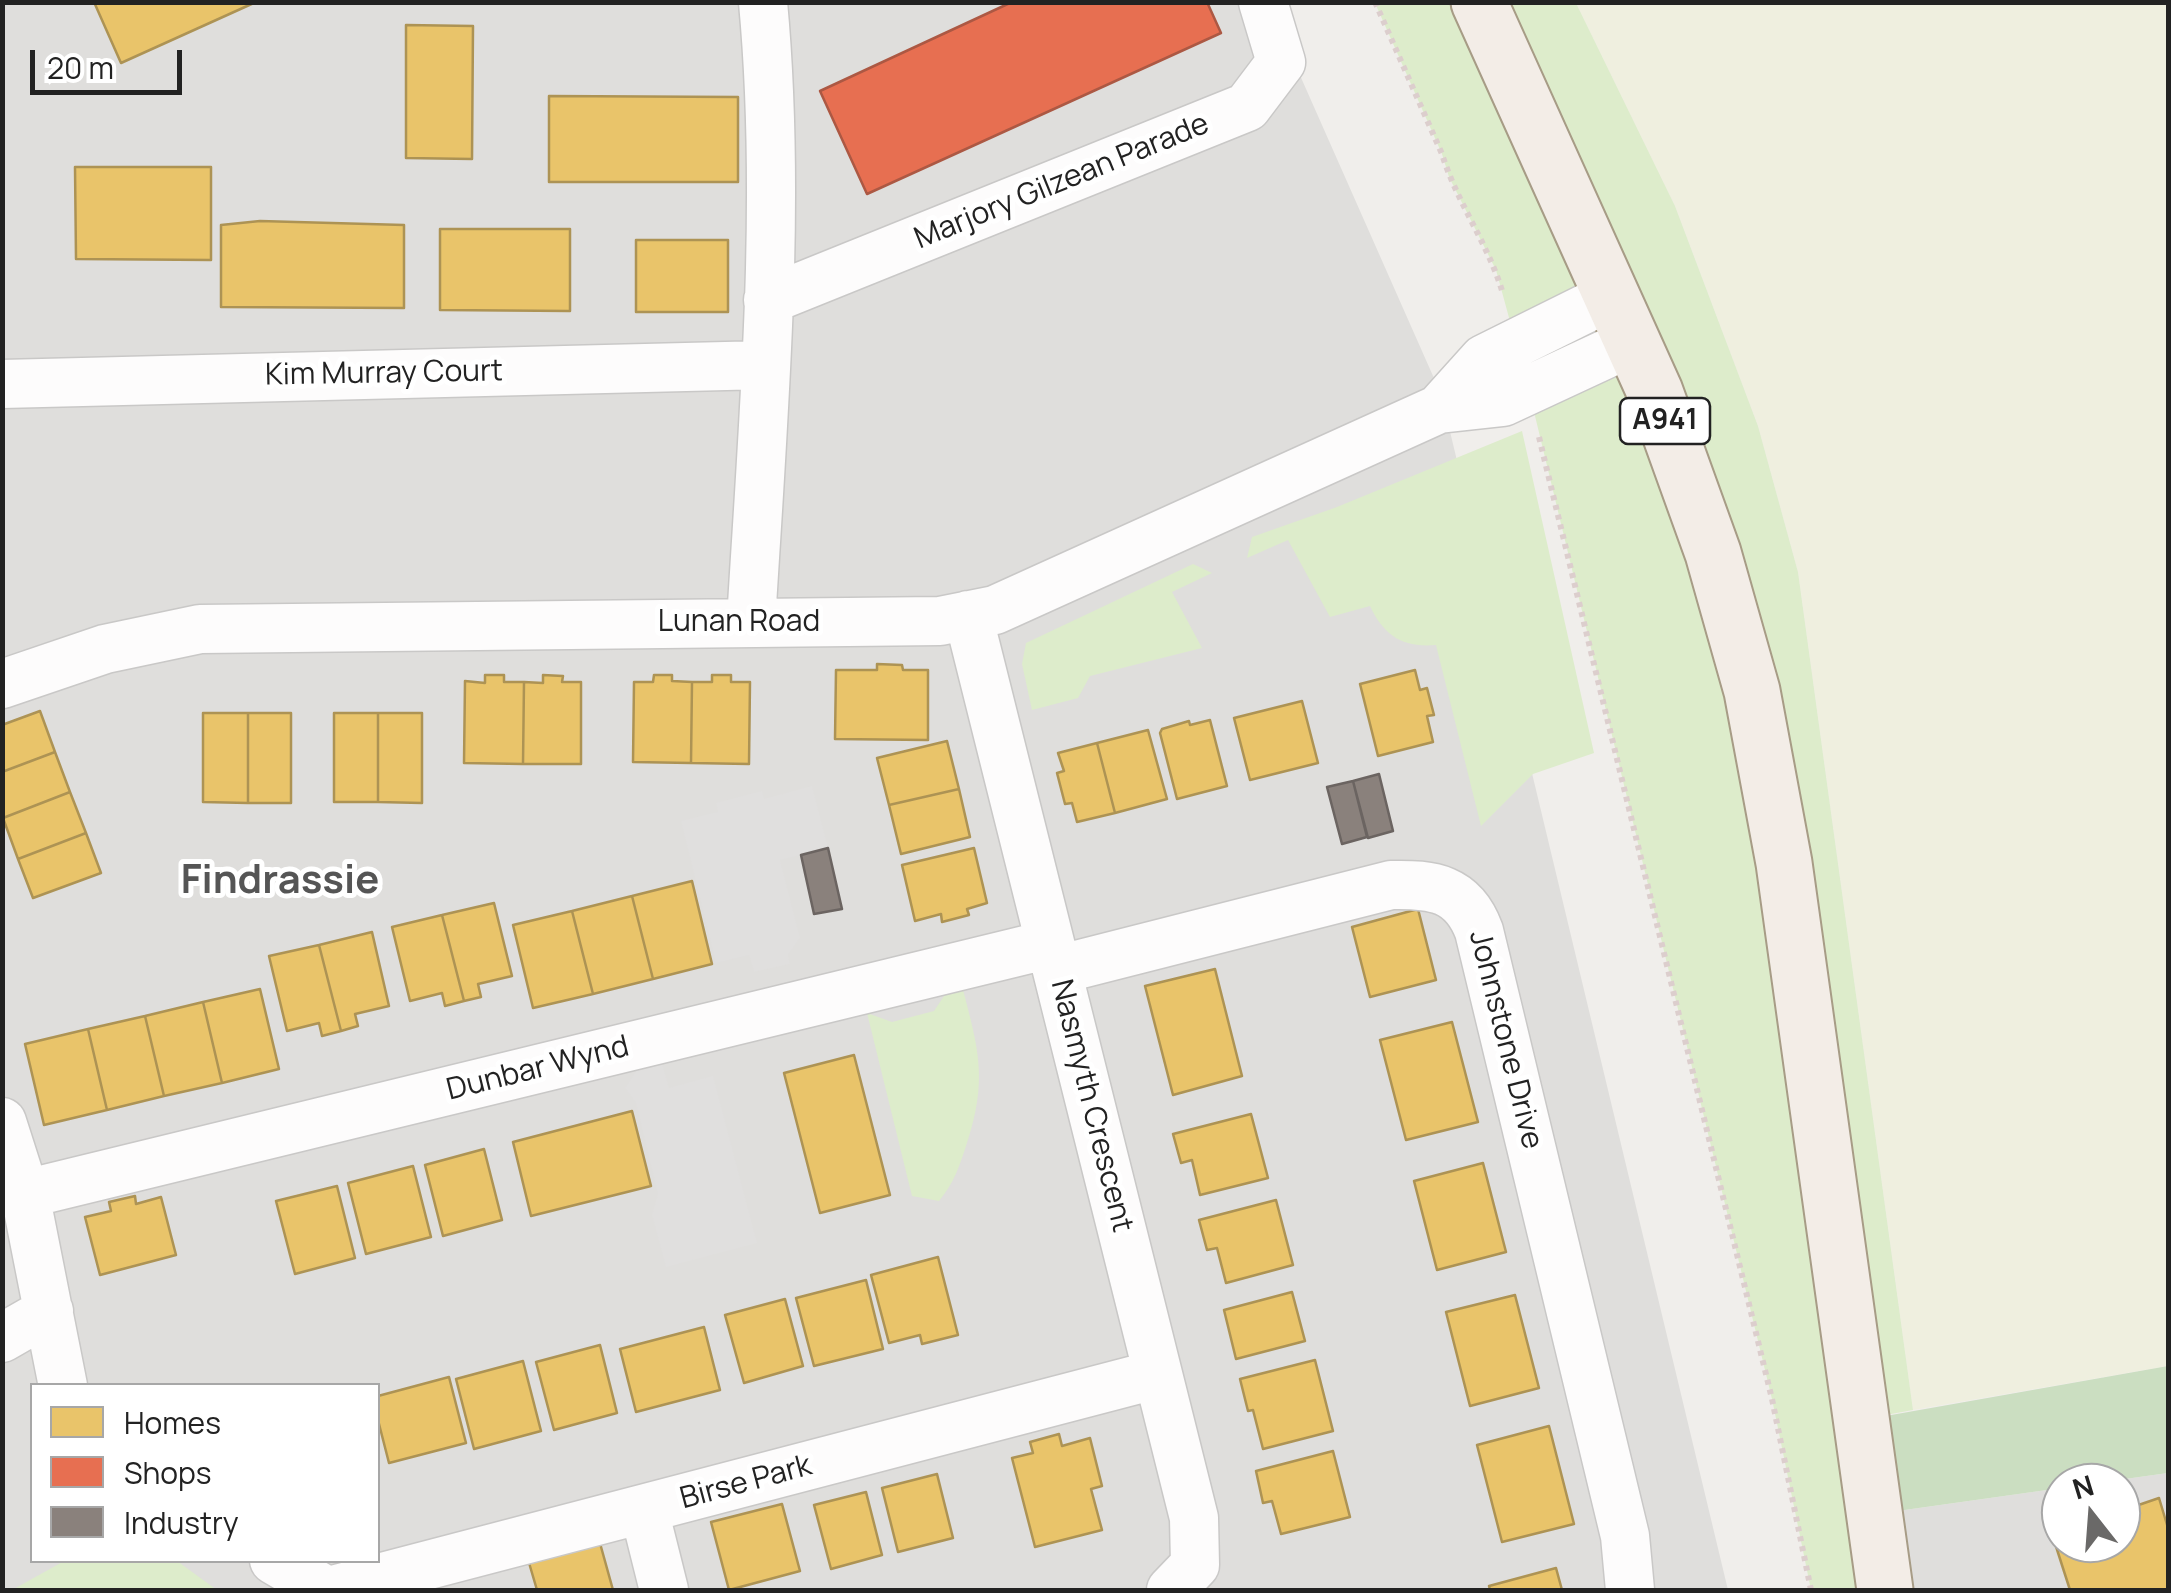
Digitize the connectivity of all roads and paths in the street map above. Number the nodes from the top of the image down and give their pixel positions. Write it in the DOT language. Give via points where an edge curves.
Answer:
graph roads {
  1 [pos="763,2"];
  2 [pos="1263,2"];
  3 [pos="1375,2"];
  4 [pos="1478,2"];
  5 [pos="768,300"];
  6 [pos="1622,318"];
  7 [pos="1516,343"];
  8 [pos="766,365"];
  9 [pos="2,384"];
  10 [pos="1529,391"];
  11 [pos="1439,409"];
  12 [pos="968,615"];
  13 [pos="752,622"];
  14 [pos="2,684"];
  15 [pos="1054,957"];
  16 [pos="2,1122"];
  17 [pos="25,1194"];
  18 [pos="50,1312"];
  19 [pos="2,1338"];
  20 [pos="1158,1374"];
  21 [pos="62,1383"];
  22 [pos="644,1510"];
  23 [pos="279,1563"];
  24 [pos="325,1590"];
  25 [pos="333,1590"];
  26 [pos="664,1590"];
  27 [pos="1171,1590"];
  28 [pos="1630,1590"];
  29 [pos="1811,1590"];
  30 [pos="1885,1590"];
  1 -- 5 [label="street"];
  2 -- 5 [label="street, Marjory Gilzean Parade" via="1280,62 1247,107"];
  3 -- 7 [label="path" via="1496,270"];
  4 -- 6 [label="main road, A941"];
  5 -- 8 [label="street"];
  6 -- 7 [label="street"];
  6 -- 10 [label="street"];
  6 -- 30 [label="main road, A941" via="1713,553 1752,691 1784,863"];
  7 -- 11 [label="street" via="1484,359"];
  8 -- 9 [label="street, Kim Murray Court"];
  8 -- 13 [label="street"];
  10 -- 11 [label="street" via="1503,402"];
  10 -- 29 [label="path" via="1772,1399"];
  11 -- 12 [label="street, Lunan Road" via="995,610"];
  12 -- 13 [label="street, Lunan Road" via="940,621"];
  12 -- 15 [label="street, Nasmyth Crescent"];
  13 -- 14 [label="street, Lunan Road" via="200,629 105,649"];
  15 -- 17 [label="street, Dunbar Wynd"];
  15 -- 20 [label="street, Nasmyth Crescent"];
  15 -- 28 [label="street, Johnstone Drive" via="1391,885 1438,889 1465,904 1480,931 1612,1479"];
  16 -- 17 [label="street"];
  17 -- 18 [label="street"];
  18 -- 19 [label="street"];
  18 -- 21 [label="street"];
  20 -- 22 [label="street, Birse Park"];
  20 -- 27 [label="street, Nasmyth Crescent" via="1194,1518 1195,1565"];
  22 -- 25 [label="street, Birse Park"];
  22 -- 26 [label="street"];
  23 -- 24 [label="street"];
}
